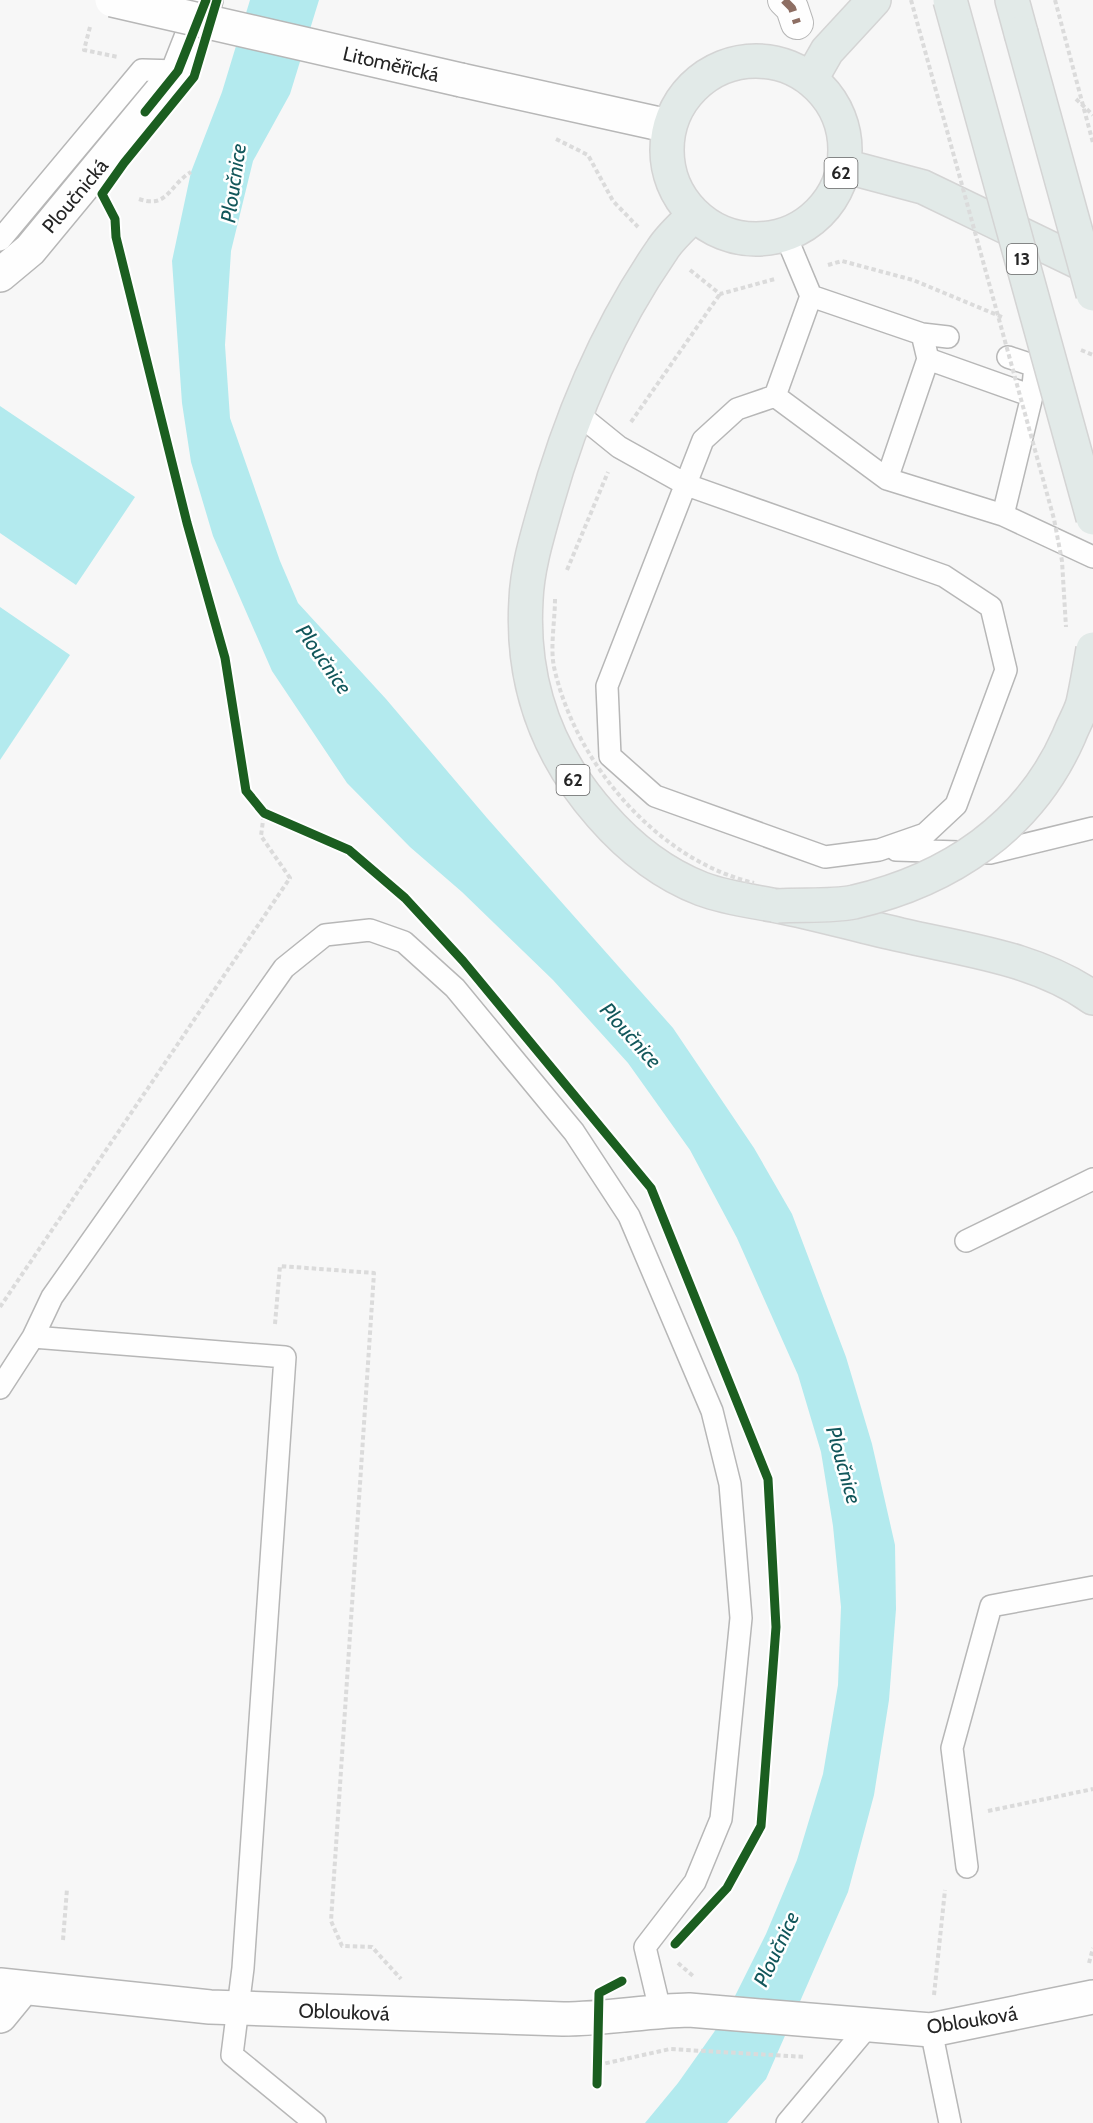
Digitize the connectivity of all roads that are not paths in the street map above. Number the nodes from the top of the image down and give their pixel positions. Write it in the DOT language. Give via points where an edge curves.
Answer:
graph roads {
  1 [pos="206,0"];
  2 [pos="874,0"];
  3 [pos="950,0"];
  4 [pos="1012,0"];
  5 [pos="102,11"];
  6 [pos="177,70"];
  7 [pos="811,79"];
  8 [pos="669,126"];
  9 [pos="844,166"];
  10 [pos="694,215"];
  11 [pos="785,234"];
  12 [pos="0,240"];
  13 [pos="1093,269"];
  14 [pos="0,275"];
  15 [pos="1093,294"];
  16 [pos="811,296"];
  17 [pos="922,334"];
  18 [pos="948,337"];
  19 [pos="1008,357"];
  20 [pos="928,359"];
  21 [pos="775,396"];
  22 [pos="1032,396"];
  23 [pos="577,413"];
  24 [pos="887,479"];
  25 [pos="687,485"];
  26 [pos="1003,515"];
  27 [pos="1093,518"];
  28 [pos="1093,557"];
  29 [pos="1093,649"];
  30 [pos="1093,828"];
  31 [pos="882,849"];
  32 [pos="768,895"];
  33 [pos="1093,998"];
  34 [pos="1093,1179"];
  35 [pos="966,1241"];
  36 [pos="33,1337"];
  37 [pos="0,1388"];
  38 [pos="1093,1587"];
  39 [pos="967,1867"];
  40 [pos="1090,1982"];
  41 [pos="12,1986"];
  42 [pos="238,2008"];
  43 [pos="674,2010"];
  44 [pos="932,2014"];
  45 [pos="0,2016"];
  46 [pos="860,2023"];
  47 [pos="315,2123"];
  48 [pos="787,2123"];
  49 [pos="950,2123"];
  1 -- 6 [label="street, Ploučnická"];
  2 -- 7 [label="main road" via="827,51"];
  3 -- 27 [label="main road, 13, bridge"];
  4 -- 15 [label="main road, bridge"];
  5 -- 8 [label="street, Litoměřická, bridge" via="461,80"];
  6 -- 12 [label="lane" via="142,70"];
  6 -- 14 [label="street, Ploučnická" via="30,250"];
  7 -- 8 [label="main road, 62" via="783,64 747,60 713,71 686,94"];
  7 -- 9 [label="main road, 62" via="833,104 844,134"];
  8 -- 10 [label="main road, 62" via="669,168 675,189"];
  9 -- 11 [label="main road, 62" via="824,208 806,224"];
  9 -- 13 [label="main road, 62" via="923,187"];
  10 -- 11 [label="main road, 62" via="721,232 753,239"];
  10 -- 23 [label="main road, 62" via="663,248 639,288 610,338"];
  11 -- 16 [label="lane"];
  16 -- 17 [label="lane"];
  16 -- 21 [label="lane"];
  17 -- 18 [label="lane"];
  17 -- 20 [label="lane"];
  19 -- 22 [label="lane" via="1035,366"];
  20 -- 22 [label="lane"];
  20 -- 24 [label="lane"];
  21 -- 24 [label="lane"];
  21 -- 25 [label="lane" via="737,409 703,440"];
  22 -- 26 [label="lane"];
  23 -- 25 [label="lane" via="619,447"];
  23 -- 32 [label="main road, 62" via="551,484 535,543 526,600 528,650 537,706 555,753 617,834 658,867 701,889 740,900"];
  24 -- 26 [label="lane"];
  25 -- 31 [label="lane" via="607,686 610,756 655,796 825,857"];
  25 -- 31 [label="lane" via="944,576 991,608 1006,670 956,805 925,834"];
  26 -- 28 [label="lane"];
  29 -- 32 [label="main road, 62, bridge" via="1083,705 1061,754 1016,816 973,854 911,884 852,902"];
  30 -- 31 [label="lane" via="990,853"];
  32 -- 33 [label="main road, bridge" via="1016,962 1076,986"];
  34 -- 35 [label="lane"];
  36 -- 37 [label="lane"];
  36 -- 42 [label="lane" via="285,1357"];
  36 -- 43 [label="lane" via="52,1297 284,968 325,934 370,930 404,942 455,988 574,1132 628,1216 712,1411 730,1484 741,1618 721,1819 695,1882 645,1947"];
  38 -- 39 [label="lane" via="991,1606 952,1748"];
  40 -- 44 [label="street, Oblouková"];
  41 -- 42 [label="street, Oblouková"];
  41 -- 45 [label="street"];
  42 -- 43 [label="street, Oblouková" via="563,2019"];
  42 -- 47 [label="lane" via="232,2055"];
  43 -- 46 [label="street, Oblouková"];
  44 -- 46 [label="street, Oblouková"];
  44 -- 49 [label="lane"];
  46 -- 48 [label="lane"];
}
